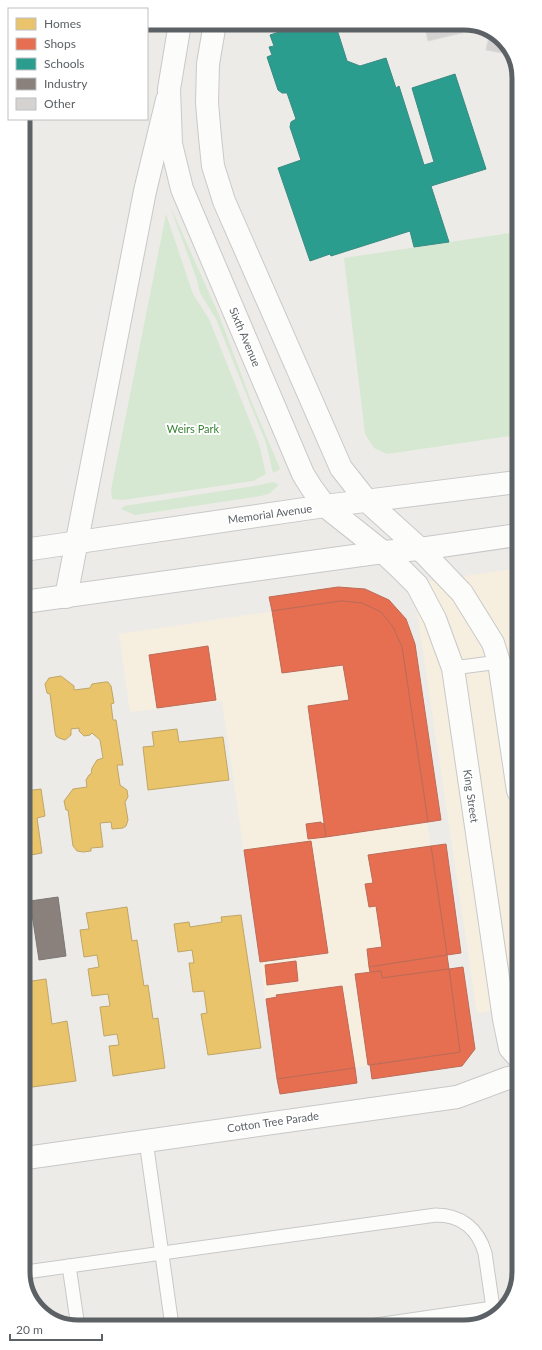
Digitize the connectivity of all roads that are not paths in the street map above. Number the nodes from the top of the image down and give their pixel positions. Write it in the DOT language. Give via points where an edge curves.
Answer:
graph roads {
  1 [pos="179,30"];
  2 [pos="214,30"];
  3 [pos="169,89"];
  4 [pos="512,483"];
  5 [pos="367,501"];
  6 [pos="325,506"];
  7 [pos="512,535"];
  8 [pos="76,543"];
  9 [pos="30,549"];
  10 [pos="420,549"];
  11 [pos="383,552"];
  12 [pos="66,597"];
  13 [pos="30,601"];
  14 [pos="499,662"];
  15 [pos="453,668"];
  16 [pos="512,750"];
  17 [pos="509,989"];
  18 [pos="512,1050"];
  19 [pos="512,1077"];
  20 [pos="146,1141"];
  21 [pos="30,1157"];
  22 [pos="162,1253"];
  23 [pos="69,1266"];
  24 [pos="30,1271"];
  25 [pos="493,1310"];
  26 [pos="489,1312"];
  27 [pos="77,1320"];
  28 [pos="171,1320"];
  29 [pos="421,1320"];
  1 -- 3 [label="street, Sixth Avenue"];
  2 -- 5 [label="street" via="208,64 207,103 213,166 224,201 341,468"];
  3 -- 6 [label="street, Sixth Avenue" via="171,144 182,189 303,474"];
  3 -- 8 [label="street, Sixth Avenue" via="145,191"];
  4 -- 5 [label="street, Memorial Avenue"];
  5 -- 6 [label="street, Memorial Avenue"];
  5 -- 10 [label="street"];
  6 -- 8 [label="street, Memorial Avenue"];
  6 -- 11 [label="street, Sixth Avenue"];
  7 -- 10 [label="street"];
  8 -- 9 [label="street, Memorial Avenue"];
  8 -- 12 [label="street, Sixth Avenue"];
  10 -- 11 [label="street"];
  10 -- 14 [label="street" via="462,593 493,643"];
  11 -- 12 [label="street"];
  11 -- 15 [label="street, King Street" via="417,585 435,619"];
  12 -- 13 [label="street"];
  14 -- 15 [label="lane"];
  14 -- 16 [label="street"];
  15 -- 17 [label="street, King Street"];
  17 -- 18 [label="street, King Street"];
  19 -- 20 [label="street, Cotton Tree Parade" via="456,1097"];
  20 -- 21 [label="street, Cotton Tree Parade"];
  20 -- 22 [label="lane"];
  22 -- 23 [label="lane"];
  22 -- 25 [label="lane" via="446,1215 459,1219 470,1227 483,1246"];
  22 -- 28 [label="lane"];
  23 -- 24 [label="lane"];
  23 -- 27 [label="lane"];
  26 -- 29 [label="lane"];
}
